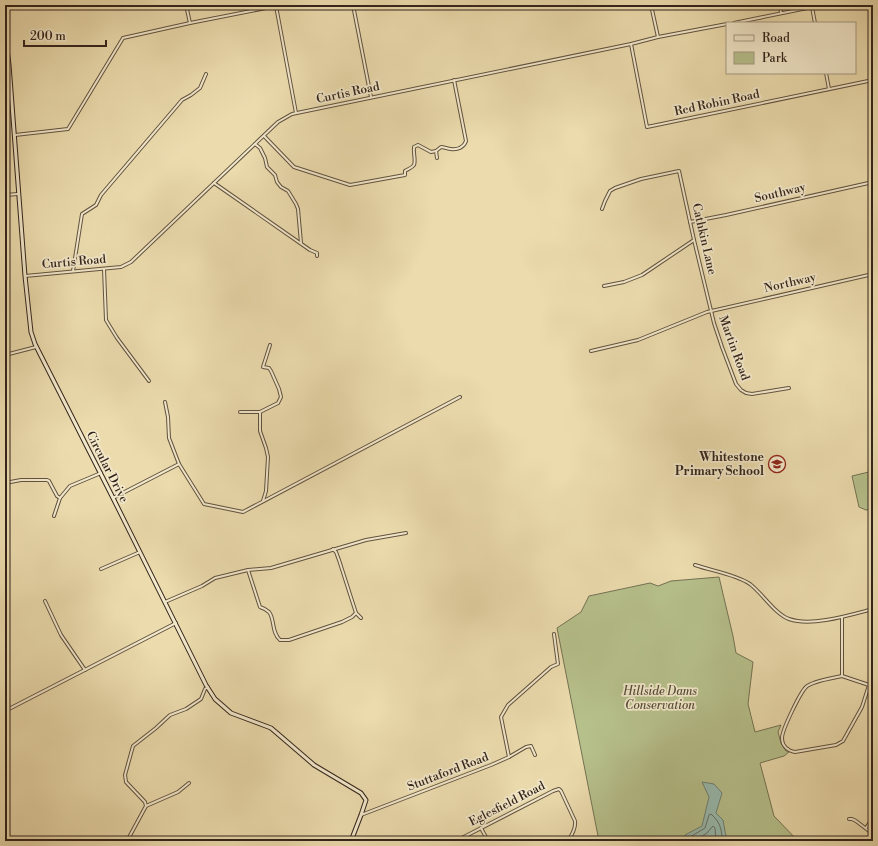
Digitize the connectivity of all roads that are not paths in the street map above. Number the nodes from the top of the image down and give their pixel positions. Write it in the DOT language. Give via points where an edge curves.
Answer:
graph roads {
  1 [pos="186,5"];
  2 [pos="281,5"];
  3 [pos="353,5"];
  4 [pos="651,5"];
  5 [pos="780,5"];
  6 [pos="822,5"];
  7 [pos="276,6"];
  8 [pos="812,7"];
  9 [pos="781,13"];
  10 [pos="741,22"];
  11 [pos="815,22"];
  12 [pos="190,24"];
  13 [pos="726,24"];
  14 [pos="5,33"];
  15 [pos="658,37"];
  16 [pos="631,44"];
  17 [pos="7,65"];
  18 [pos="206,74"];
  19 [pos="826,74"];
  20 [pos="454,80"];
  21 [pos="873,80"];
  22 [pos="829,89"];
  23 [pos="371,97"];
  24 [pos="296,112"];
  25 [pos="14,135"];
  26 [pos="264,136"];
  27 [pos="255,144"];
  28 [pos="436,151"];
  29 [pos="437,158"];
  30 [pos="873,182"];
  31 [pos="214,183"];
  32 [pos="18,194"];
  33 [pos="5,195"];
  34 [pos="602,209"];
  35 [pos="690,222"];
  36 [pos="694,240"];
  37 [pos="301,243"];
  38 [pos="317,256"];
  39 [pos="104,269"];
  40 [pos="72,272"];
  41 [pos="873,274"];
  42 [pos="25,276"];
  43 [pos="604,286"];
  44 [pos="711,310"];
  45 [pos="270,345"];
  46 [pos="36,347"];
  47 [pos="591,351"];
  48 [pos="5,355"];
  49 [pos="149,380"];
  50 [pos="789,388"];
  51 [pos="460,397"];
  52 [pos="165,402"];
  53 [pos="240,412"];
  54 [pos="260,412"];
  55 [pos="180,464"];
  56 [pos="101,474"];
  57 [pos="5,483"];
  58 [pos="60,498"];
  59 [pos="113,498"];
  60 [pos="263,501"];
  61 [pos="54,516"];
  62 [pos="406,533"];
  63 [pos="334,550"];
  64 [pos="140,552"];
  65 [pos="695,566"];
  66 [pos="101,569"];
  67 [pos="248,570"];
  68 [pos="45,601"];
  69 [pos="165,602"];
  70 [pos="873,609"];
  71 [pos="356,613"];
  72 [pos="842,617"];
  73 [pos="361,618"];
  74 [pos="176,623"];
  75 [pos="554,634"];
  76 [pos="85,670"];
  77 [pos="842,676"];
  78 [pos="869,685"];
  79 [pos="873,686"];
  80 [pos="208,687"];
  81 [pos="5,710"];
  82 [pos="535,755"];
  83 [pos="509,757"];
  84 [pos="189,783"];
  85 [pos="146,806"];
  86 [pos="361,815"];
  87 [pos="873,818"];
  88 [pos="849,819"];
  89 [pos="481,828"];
  90 [pos="866,828"];
  91 [pos="873,834"];
  92 [pos="127,841"];
  93 [pos="352,841"];
  94 [pos="456,841"];
  95 [pos="488,841"];
  96 [pos="568,841"];
  1 -- 12 [label="street"];
  2 -- 7 [label="street"];
  3 -- 23 [label="street"];
  4 -- 15 [label="street"];
  5 -- 9 [label="street"];
  6 -- 8 [label="street"];
  7 -- 12 [label="street"];
  7 -- 24 [label="street"];
  8 -- 9 [label="street"];
  8 -- 11 [label="street"];
  9 -- 10 [label="street"];
  12 -- 25 [label="street" via="123,38 68,129"];
  13 -- 15 [label="street, Curtis Road"];
  14 -- 17 [label="street, Circular Drive"];
  15 -- 16 [label="street, Curtis Road"];
  16 -- 20 [label="street, Curtis Road"];
  16 -- 22 [label="street, Red Robin Road" via="647,127"];
  17 -- 25 [label="street, Circular Drive"];
  18 -- 40 [label="street" via="200,88 182,100 101,195 96,205 82,214"];
  19 -- 22 [label="street"];
  20 -- 23 [label="street, Curtis Road"];
  20 -- 28 [label="street" via="466,141 463,147 453,150 441,147"];
  21 -- 22 [label="street, Red Robin Road"];
  23 -- 24 [label="street, Curtis Road"];
  24 -- 26 [label="street, Curtis Road" via="278,122"];
  25 -- 32 [label="street, Circular Drive"];
  26 -- 27 [label="street, Curtis Road"];
  26 -- 28 [label="street" via="294,167 350,185 405,174 405,171 414,164 414,147 418,146 430,152"];
  27 -- 31 [label="street, Curtis Road"];
  27 -- 37 [label="street" via="260,148 267,167 275,175 277,182 288,191 296,204"];
  28 -- 29 [label="street"];
  30 -- 35 [label="street, Southway"];
  31 -- 37 [label="street"];
  31 -- 39 [label="street, Curtis Road" via="131,262 121,267"];
  32 -- 33 [label="street"];
  32 -- 42 [label="street, Circular Drive"];
  34 -- 35 [label="street, Cathkin Lane" via="610,191 615,188 641,179 679,172"];
  35 -- 36 [label="street, Cathkin Lane"];
  36 -- 43 [label="street" via="642,275"];
  36 -- 44 [label="street, Cathkin Lane"];
  37 -- 38 [label="street" via="317,253"];
  39 -- 40 [label="street, Curtis Road"];
  39 -- 49 [label="street" via="106,320"];
  40 -- 42 [label="street, Curtis Road"];
  41 -- 44 [label="street, Northway"];
  42 -- 46 [label="street, Circular Drive" via="31,332"];
  44 -- 47 [label="street, Northway" via="638,340"];
  44 -- 50 [label="street, Martin Road" via="722,347 739,388 752,394"];
  45 -- 54 [label="street" via="263,368 269,368 281,397 278,403"];
  46 -- 48 [label="street"];
  46 -- 56 [label="street, Circular Drive"];
  51 -- 60 [label="street"];
  52 -- 55 [label="street" via="169,438"];
  53 -- 54 [label="street"];
  54 -- 60 [label="street" via="260,430 268,457"];
  55 -- 59 [label="street"];
  55 -- 60 [label="street" via="204,504 243,512"];
  56 -- 58 [label="street" via="70,486"];
  56 -- 59 [label="street, Circular Drive"];
  57 -- 58 [label="street" via="47,480 56,496"];
  58 -- 61 [label="street"];
  59 -- 64 [label="street, Circular Drive"];
  62 -- 63 [label="street" via="366,540"];
  63 -- 67 [label="street" via="271,568"];
  63 -- 71 [label="street" via="340,560"];
  64 -- 66 [label="street"];
  64 -- 69 [label="street, Circular Drive"];
  65 -- 72 [label="street" via="744,581 789,619 811,622"];
  67 -- 69 [label="street" via="215,578"];
  67 -- 71 [label="street" via="260,607 271,614 276,635 280,640 289,640 342,622"];
  68 -- 76 [label="street" via="61,635"];
  69 -- 74 [label="street, Circular Drive"];
  70 -- 72 [label="street"];
  71 -- 73 [label="street"];
  72 -- 77 [label="street"];
  74 -- 76 [label="street"];
  74 -- 80 [label="street, Circular Drive"];
  75 -- 83 [label="street" via="558,664 551,667 508,705 501,717"];
  76 -- 81 [label="street"];
  77 -- 78 [label="street"];
  77 -- 78 [label="street" via="808,685 805,689 783,733 784,745 788,750 791,752 836,745 843,741 862,707"];
  78 -- 79 [label="street"];
  80 -- 85 [label="street" via="201,699 186,710 170,715 133,746 125,775 126,782"];
  80 -- 86 [label="street, Circular Drive" via="215,699 231,713 271,728 314,765 361,793 366,800"];
  82 -- 83 [label="street, Stuttaford Road" via="531,746"];
  83 -- 86 [label="street, Stuttaford Road"];
  84 -- 85 [label="street" via="178,792"];
  85 -- 92 [label="street"];
  86 -- 93 [label="street"];
  87 -- 90 [label="street"];
  88 -- 90 [label="street"];
  89 -- 94 [label="street, Eglesfield Road"];
  89 -- 95 [label="street"];
  89 -- 96 [label="street, Eglesfield Road" via="559,789 576,825"];
  90 -- 91 [label="street"];
}
